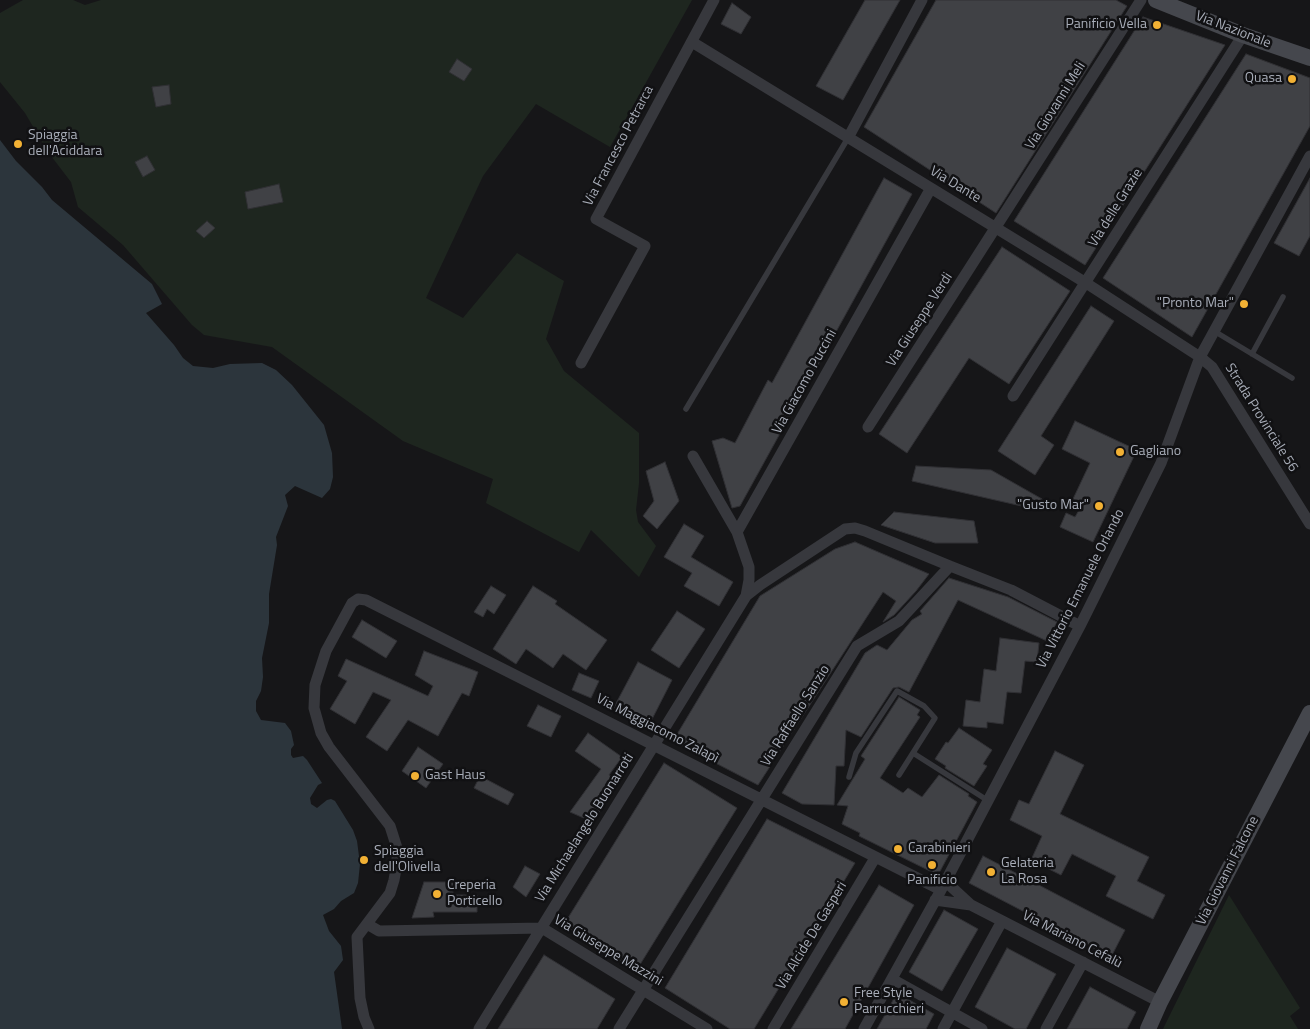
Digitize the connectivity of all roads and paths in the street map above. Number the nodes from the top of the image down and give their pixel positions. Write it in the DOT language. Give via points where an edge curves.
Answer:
graph roads {
  1 [pos="714,0"];
  2 [pos="922,0"];
  3 [pos="1141,0"];
  4 [pos="1156,0"];
  5 [pos="1242,35"];
  6 [pos="692,42"];
  7 [pos="1310,58"];
  8 [pos="848,138"];
  9 [pos="1310,156"];
  10 [pos="931,188"];
  11 [pos="997,228"];
  12 [pos="1086,283"];
  13 [pos="1283,297"];
  14 [pos="1214,331"];
  15 [pos="1252,354"];
  16 [pos="1200,357"];
  17 [pos="581,362"];
  18 [pos="1292,378"];
  19 [pos="1012,396"];
  20 [pos="686,410"];
  21 [pos="868,427"];
  22 [pos="693,456"];
  23 [pos="1310,524"];
  24 [pos="737,532"];
  25 [pos="950,566"];
  26 [pos="746,596"];
  27 [pos="1080,626"];
  28 [pos="1310,713"];
  29 [pos="654,745"];
  30 [pos="913,753"];
  31 [pos="899,775"];
  32 [pos="849,777"];
  33 [pos="761,799"];
  34 [pos="987,800"];
  35 [pos="876,858"];
  36 [pos="940,890"];
  37 [pos="971,905"];
  38 [pos="1002,921"];
  39 [pos="367,924"];
  40 [pos="542,928"];
  41 [pos="1083,962"];
  42 [pos="892,979"];
  43 [pos="643,990"];
  44 [pos="1160,1002"];
  45 [pos="952,1013"];
  46 [pos="369,1029"];
  47 [pos="479,1029"];
  48 [pos="619,1029"];
  49 [pos="707,1029"];
  50 [pos="773,1029"];
  51 [pos="864,1029"];
  52 [pos="943,1029"];
  53 [pos="982,1029"];
  54 [pos="1046,1029"];
  55 [pos="1148,1029"];
  1 -- 6 [label="street, Via Francesco Petrarca"];
  2 -- 8 [label="street"];
  3 -- 11 [label="street, Via Giovanni Meli"];
  4 -- 5 [label="street, Via Nazionale"];
  5 -- 7 [label="street, Via Nazionale"];
  5 -- 12 [label="street, Via delle Grazie"];
  6 -- 8 [label="street, Via Dante"];
  6 -- 17 [label="street, Via Francesco Petrarca" via="596,219 645,246"];
  8 -- 10 [label="street, Via Dante"];
  8 -- 20 [label="lane"];
  9 -- 14 [label="street, Via Vittorio Emanuele Orlando"];
  10 -- 11 [label="street, Via Dante"];
  10 -- 24 [label="street, Via Giacomo Puccini"];
  11 -- 12 [label="street, Via Dante"];
  11 -- 21 [label="street, Via Giuseppe Verdi"];
  12 -- 16 [label="street, Via Dante"];
  12 -- 19 [label="street, Via delle Grazie"];
  13 -- 15 [label="lane"];
  14 -- 15 [label="lane"];
  14 -- 16 [label="street, Via Vittorio Emanuele Orlando"];
  15 -- 18 [label="lane"];
  16 -- 23 [label="street, Strada Provinciale 56" via="1212,367"];
  16 -- 27 [label="street, Via Vittorio Emanuele Orlando" via="1161,463"];
  22 -- 24 [label="street"];
  24 -- 26 [label="street" via="748,567"];
  25 -- 26 [label="street" via="855,528 845,530"];
  25 -- 27 [label="street" via="1011,590"];
  25 -- 33 [label="street, Via Raffaello Sanzio" via="900,621 857,646"];
  26 -- 29 [label="street, Via Michaelangelo Buonarroti"];
  27 -- 34 [label="street, Via Vittorio Emanuele Orlando"];
  28 -- 44 [label="street, Via Giovanni Falcone"];
  29 -- 33 [label="street, Via Maggiacomo Zalapì"];
  29 -- 39 [label="street, Via Maggiacomo Zalapì" via="366,600 352,603 326,651 315,684 314,708 321,733 390,826 397,848 396,871 390,893"];
  29 -- 40 [label="street, Via Michaelangelo Buonarroti"];
  30 -- 31 [label="lane"];
  30 -- 32 [label="lane" via="935,718 924,706 897,690 856,753"];
  30 -- 34 [label="lane"];
  33 -- 35 [label="street, Via Maggiacomo Zalapì"];
  33 -- 43 [label="street, Via Raffaello Sanzio"];
  34 -- 36 [label="street, Via Vittorio Emanuele Orlando"];
  35 -- 36 [label="street, Via Maggiacomo Zalapì"];
  35 -- 50 [label="street, Via Alcide De Gasperi"];
  36 -- 37 [label="street, Via Mariano Cefalù"];
  36 -- 37 [label="street, Via Mariano Cefalù"];
  36 -- 42 [label="street, Via Vittorio Emanuele Orlando"];
  37 -- 38 [label="street, Via Mariano Cefalù"];
  38 -- 41 [label="street, Via Mariano Cefalù"];
  38 -- 45 [label="street"];
  39 -- 40 [label="street, Via Giuseppe Mazzini" via="378,931"];
  39 -- 46 [label="street" via="357,937 361,1008"];
  40 -- 43 [label="street, Via Giuseppe Mazzini"];
  40 -- 47 [label="street, Via Michaelangelo Buonarroti"];
  41 -- 44 [label="street, Via Mariano Cefalù"];
  41 -- 54 [label="street"];
  42 -- 45 [label="street"];
  42 -- 51 [label="street, Via Vittorio Emanuele Orlando"];
  43 -- 48 [label="street, Via Raffaello Sanzio"];
  43 -- 49 [label="street, Via Giuseppe Mazzini"];
  44 -- 55 [label="street, Via Giovanni Falcone"];
  45 -- 52 [label="street"];
  45 -- 53 [label="street"];
}
